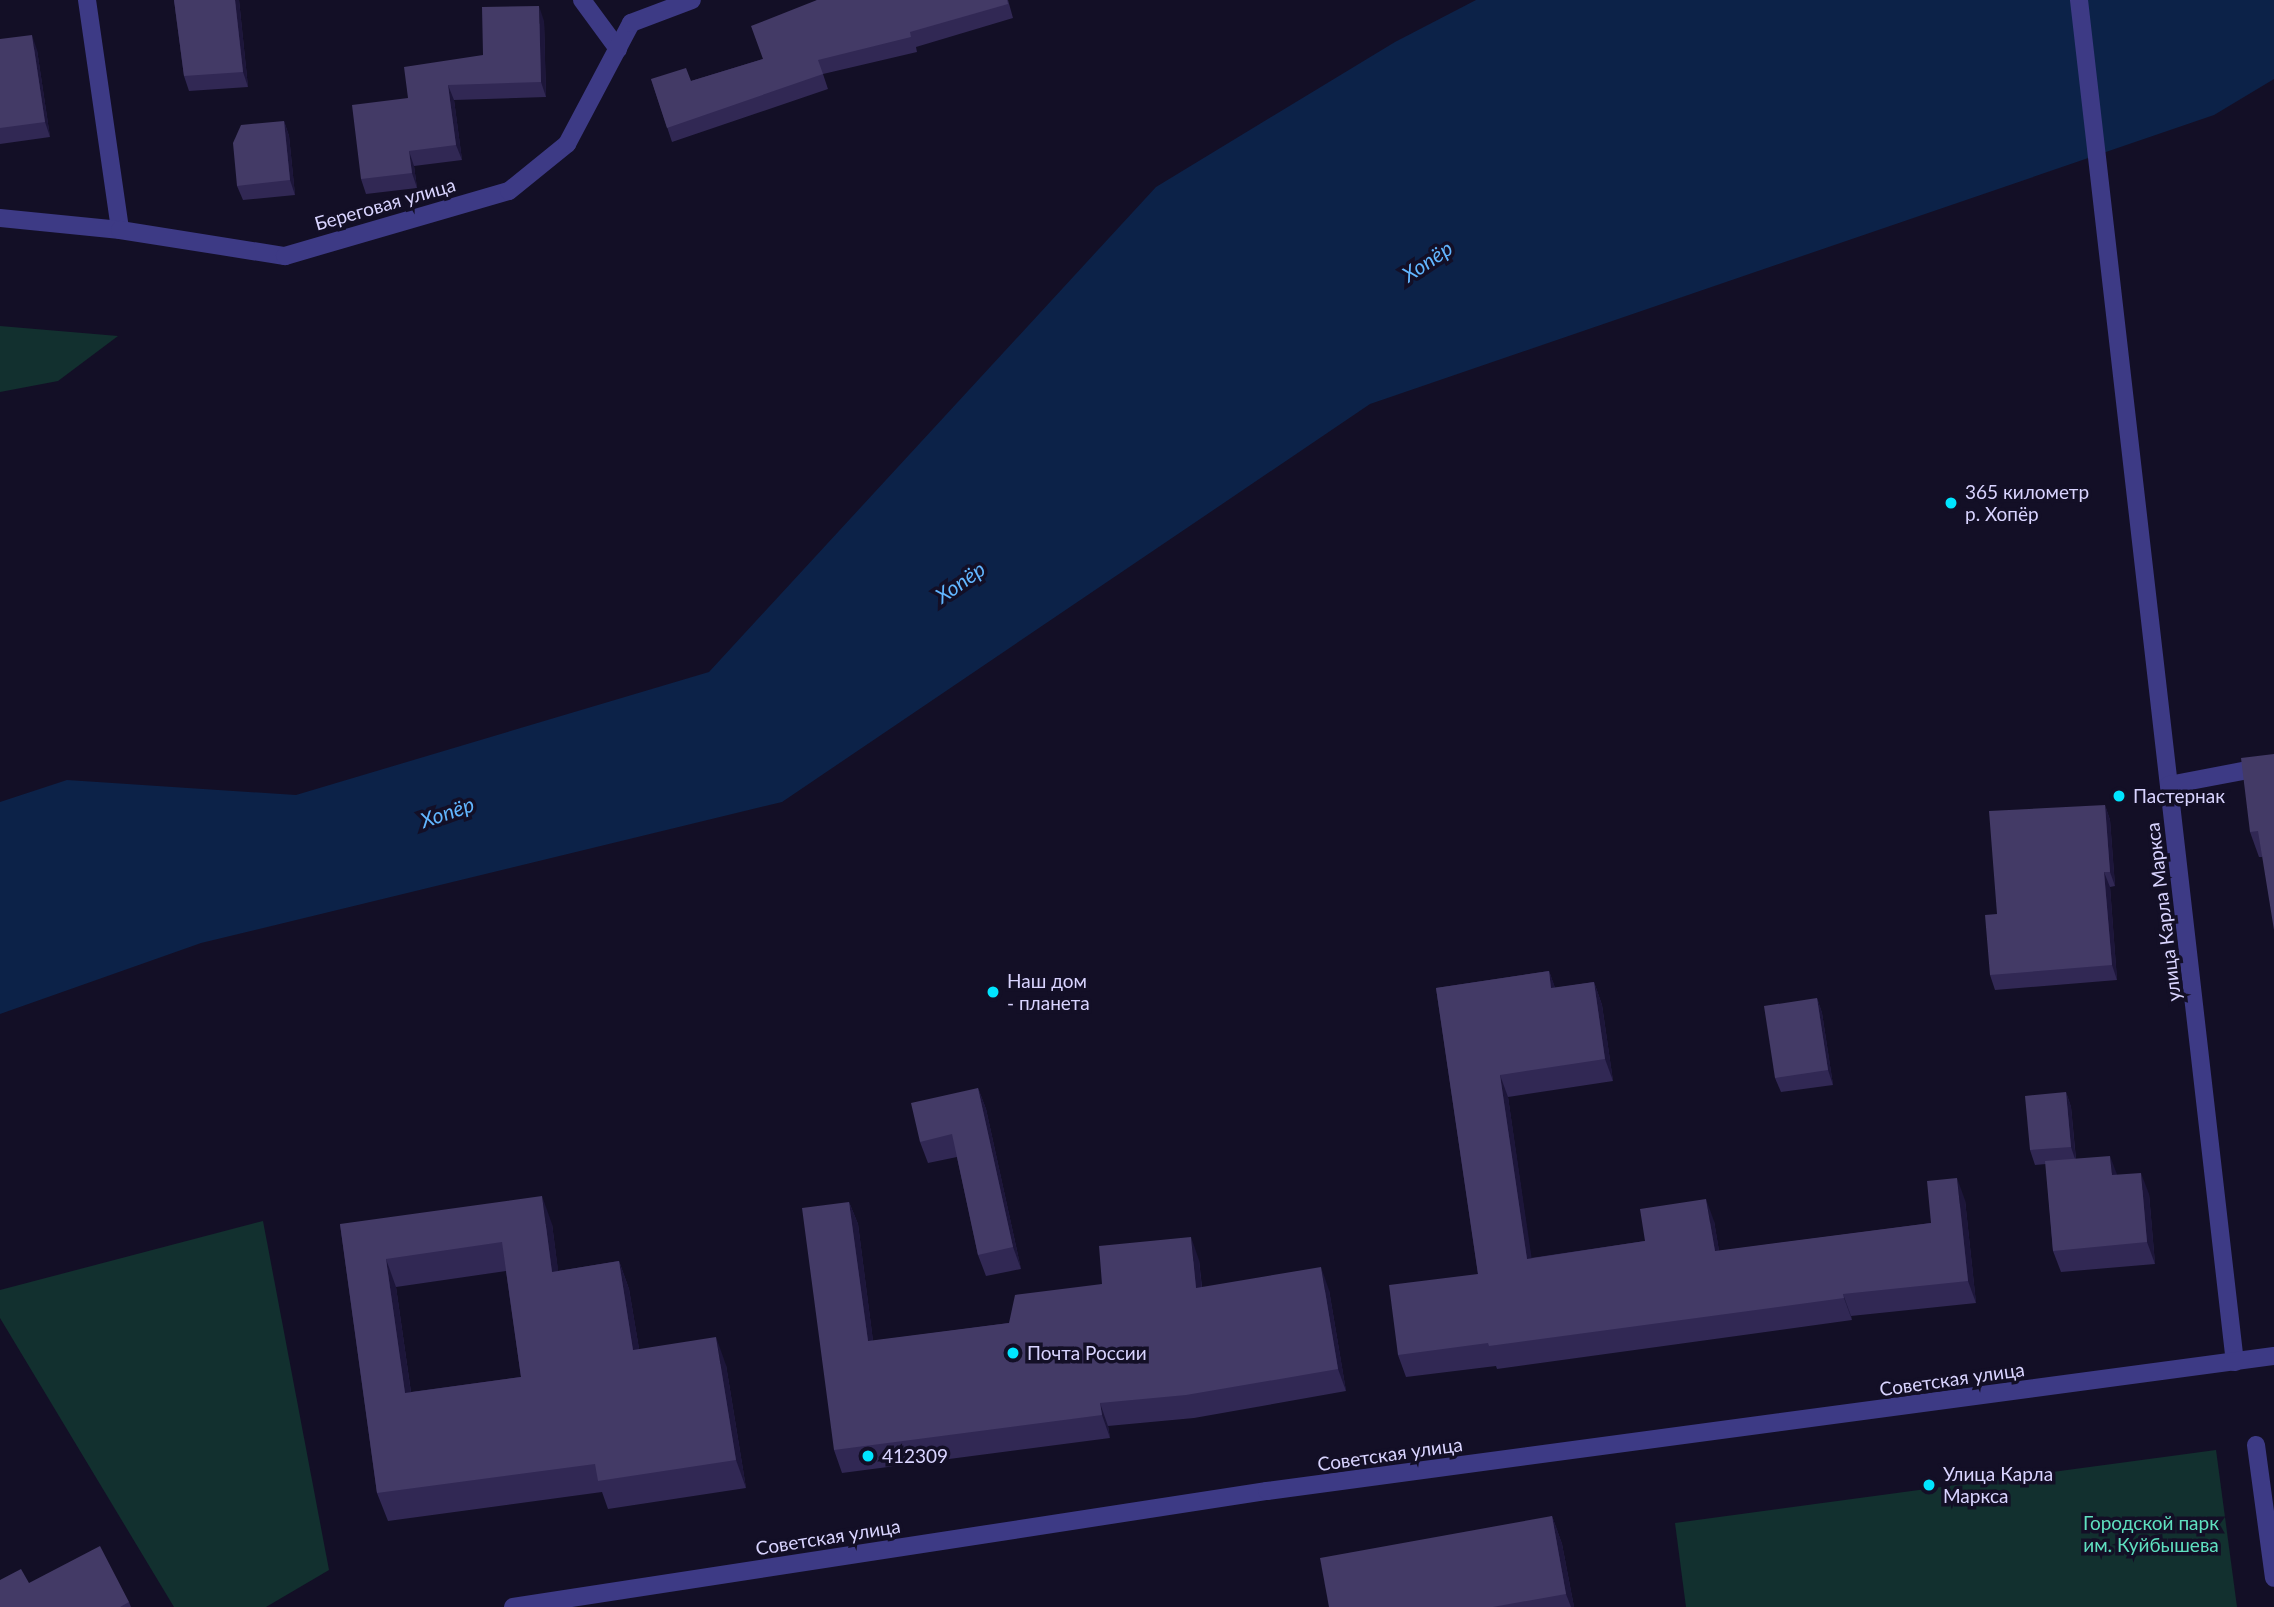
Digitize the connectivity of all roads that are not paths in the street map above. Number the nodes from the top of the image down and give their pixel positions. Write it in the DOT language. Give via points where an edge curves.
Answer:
graph roads {
  1 [pos="87,0"];
  2 [pos="582,0"];
  3 [pos="692,0"];
  4 [pos="2079,0"];
  5 [pos="618,49"];
  6 [pos="0,218"];
  7 [pos="120,230"];
  8 [pos="2274,765"];
  9 [pos="2169,785"];
  10 [pos="2274,1356"];
  11 [pos="2235,1362"];
  12 [pos="2256,1445"];
  13 [pos="2274,1578"];
  14 [pos="513,1607"];
  1 -- 7 [label="street"];
  2 -- 5 [label="street"];
  3 -- 5 [label="street, Береговая улица" via="631,23"];
  4 -- 9 [label="street, улица Карла Маркса"];
  5 -- 7 [label="street, Береговая улица" via="567,144 509,191 285,256"];
  6 -- 7 [label="street, Береговая улица"];
  8 -- 9 [label="street"];
  9 -- 11 [label="street, улица Карла Маркса"];
  10 -- 11 [label="street, Советская улица"];
  11 -- 14 [label="street, Советская улица" via="1267,1492"];
  12 -- 13 [label="street"];
}
